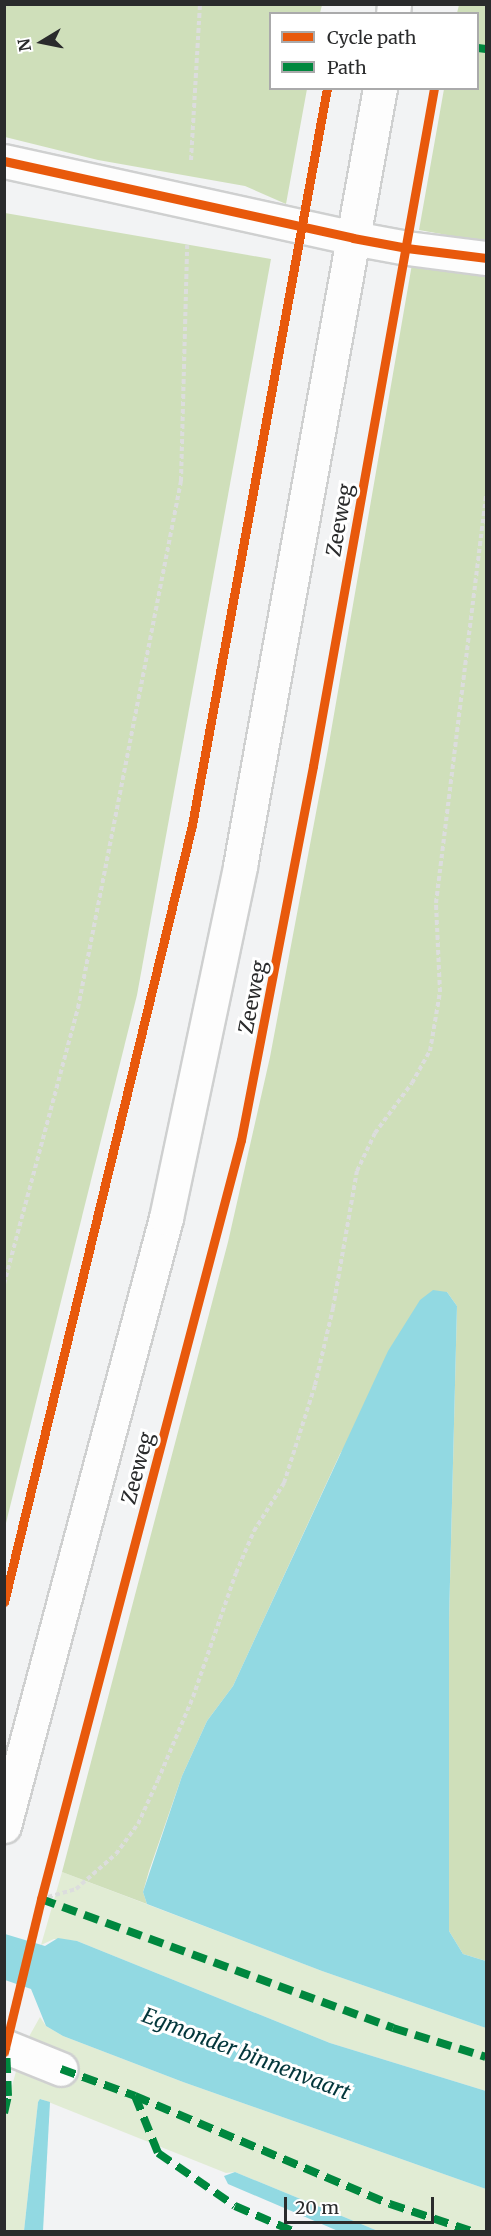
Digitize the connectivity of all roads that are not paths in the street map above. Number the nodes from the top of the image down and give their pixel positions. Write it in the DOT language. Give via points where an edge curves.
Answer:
graph roads {
  1 [pos="380,90"];
  2 [pos="4,161"];
  3 [pos="353,238"];
  4 [pos="486,258"];
  5 [pos="4,1827"];
  6 [pos="4,2046"];
  7 [pos="61,2069"];
  1 -- 3 [label="street, Zeeweg"];
  2 -- 3 [label="street"];
  3 -- 4 [label="street"];
  3 -- 5 [label="street, Zeeweg" via="240,866 166,1218"];
  6 -- 7 [label="street"];
}
